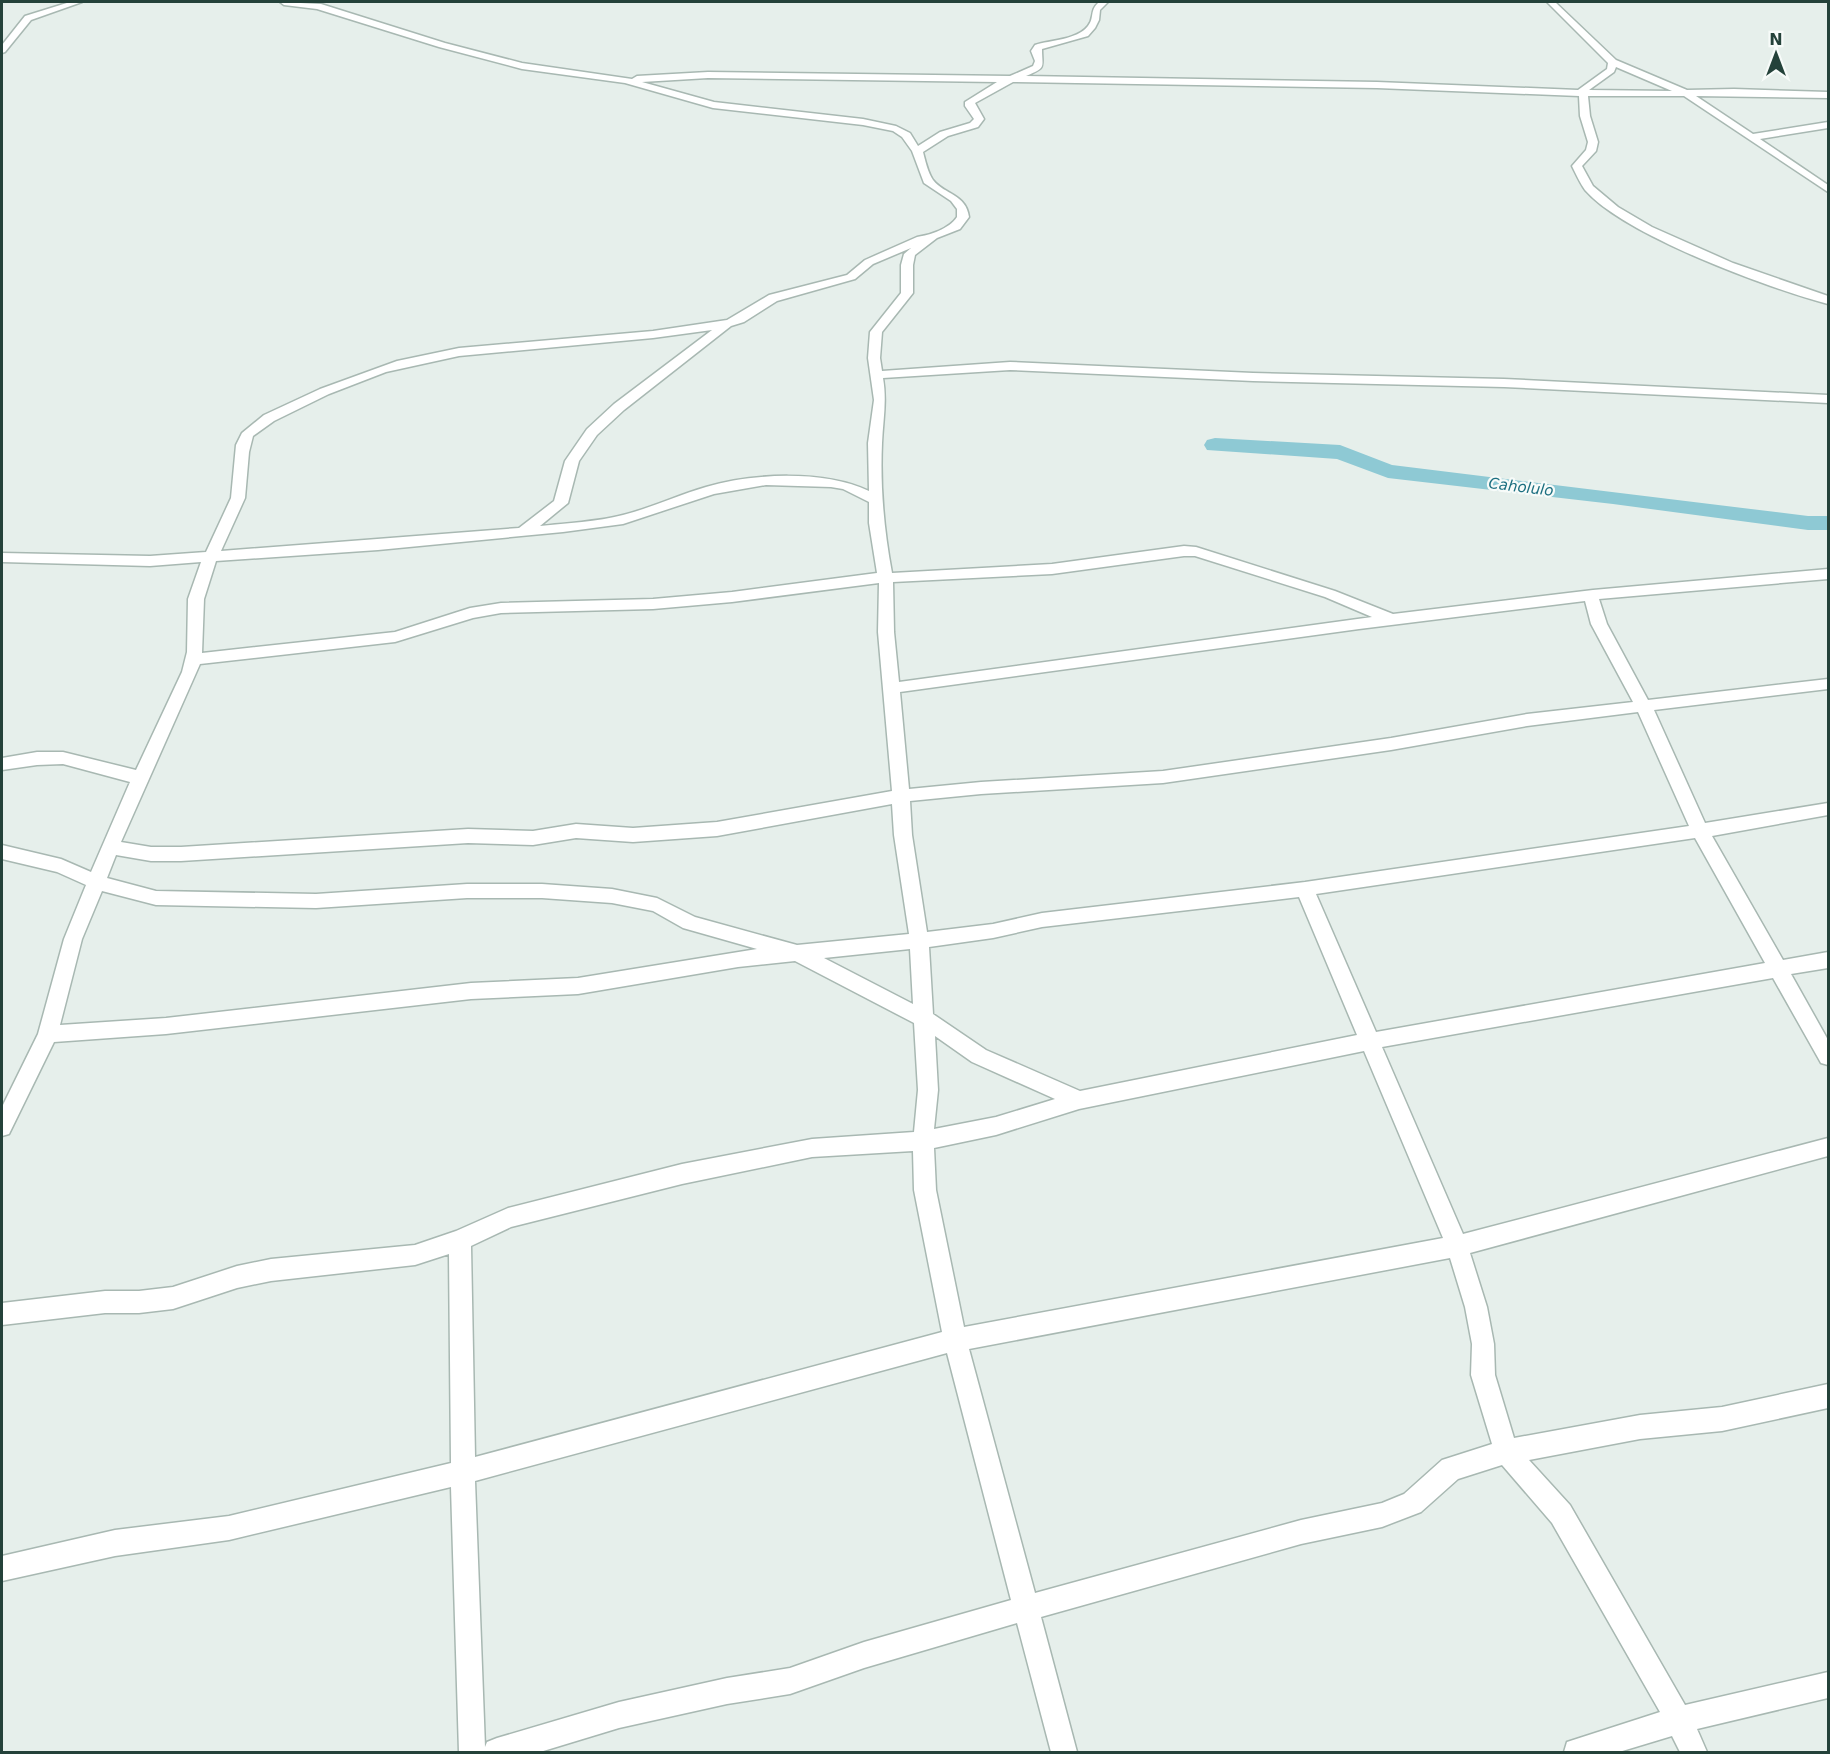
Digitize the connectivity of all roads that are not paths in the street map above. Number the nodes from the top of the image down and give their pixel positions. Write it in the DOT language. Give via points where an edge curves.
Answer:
graph roads {
  1 [pos="78,2"];
  2 [pos="284,2"];
  3 [pos="1104,2"];
  4 [pos="1551,2"];
  5 [pos="1085,9"];
  6 [pos="1094,22"];
  7 [pos="2,50"];
  8 [pos="1613,62"];
  9 [pos="626,80"];
  10 [pos="1010,80"];
  11 [pos="1583,93"];
  12 [pos="1688,94"];
  13 [pos="1828,94"];
  14 [pos="1828,125"];
  15 [pos="1753,137"];
  16 [pos="917,151"];
  17 [pos="1826,185"];
  18 [pos="933,236"];
  19 [pos="1828,300"];
  20 [pos="730,323"];
  21 [pos="877,375"];
  22 [pos="1828,399"];
  23 [pos="875,500"];
  24 [pos="524,531"];
  25 [pos="2,557"];
  26 [pos="211,557"];
  27 [pos="1828,574"];
  28 [pos="886,580"];
  29 [pos="1591,597"];
  30 [pos="1393,620"];
  31 [pos="193,658"];
  32 [pos="1828,684"];
  33 [pos="892,688"];
  34 [pos="1644,707"];
  35 [pos="2,764"];
  36 [pos="141,777"];
  37 [pos="900,796"];
  38 [pos="1828,809"];
  39 [pos="1700,831"];
  40 [pos="111,847"];
  41 [pos="2,852"];
  42 [pos="96,882"];
  43 [pos="1305,889"];
  44 [pos="919,941"];
  45 [pos="797,953"];
  46 [pos="1828,960"];
  47 [pos="1776,968"];
  48 [pos="923,1018"];
  49 [pos="48,1034"];
  50 [pos="1371,1041"];
  51 [pos="1828,1057"];
  52 [pos="1079,1100"];
  53 [pos="2,1127"];
  54 [pos="923,1141"];
  55 [pos="1828,1147"];
  56 [pos="460,1240"];
  57 [pos="1457,1246"];
  58 [pos="2,1314"];
  59 [pos="955,1340"];
  60 [pos="1828,1396"];
  61 [pos="1506,1452"];
  62 [pos="463,1472"];
  63 [pos="2,1569"];
  64 [pos="1026,1608"];
  65 [pos="1828,1685"];
  66 [pos="1679,1720"];
  67 [pos="472,1752"];
  68 [pos="497,1752"];
  69 [pos="1064,1752"];
  70 [pos="1576,1752"];
  71 [pos="1694,1752"];
  1 -- 7 [label="street" via="28,18"];
  2 -- 9 [label="street" via="318,6 542,70"];
  3 -- 6 [label="street" via="1096,9"];
  4 -- 8 [label="street"];
  5 -- 6 [label="street"];
  6 -- 10 [label="street" via="1085,34 1038,47 1040,65"];
  8 -- 11 [label="street" via="1611,70 1585,87"];
  8 -- 12 [label="street"];
  9 -- 10 [label="street" via="708,75"];
  9 -- 16 [label="street" via="713,105 886,126 906,135"];
  10 -- 11 [label="street" via="1365,85"];
  10 -- 16 [label="street" via="970,102 979,119 974,125 937,137"];
  11 -- 12 [label="street"];
  11 -- 19 [label="street" via="1593,142 1588,155 1577,166 1587,184 1604,201 1657,234 1703,255"];
  12 -- 13 [label="street"];
  12 -- 15 [label="street"];
  14 -- 15 [label="street"];
  15 -- 17 [label="street"];
  16 -- 18 [label="street" via="928,181 955,199 962,209 963,217 956,227"];
  18 -- 20 [label="street" via="879,256 839,282 773,298"];
  18 -- 21 [label="street" via="910,254 907,293 876,332"];
  20 -- 24 [label="street" via="592,432 572,462 561,503"];
  20 -- 26 [label="street" via="664,335 519,345 423,358 366,374 331,389 268,418 248,434 238,500"];
  21 -- 22 [label="street" via="1010,366 1253,377 1504,382"];
  21 -- 23 [label="street" via="880,400"];
  23 -- 24 [label="street" via="831,483 766,482 711,490 623,520"];
  23 -- 28 [label="street"];
  24 -- 26 [label="street"];
  25 -- 26 [label="street" via="123,561"];
  26 -- 31 [label="street" via="195,603"];
  27 -- 29 [label="street"];
  28 -- 30 [label="street" via="1052,569 1184,551 1330,594"];
  28 -- 31 [label="street" via="861,579 653,604 482,610 395,637"];
  28 -- 33 [label="street"];
  29 -- 30 [label="street"];
  29 -- 34 [label="street" via="1599,624"];
  30 -- 33 [label="street"];
  31 -- 36 [label="street"];
  32 -- 34 [label="street"];
  33 -- 37 [label="street"];
  34 -- 37 [label="street" via="1527,720 1163,777"];
  34 -- 39 [label="street"];
  35 -- 36 [label="street" via="55,758"];
  36 -- 40 [label="street"];
  37 -- 40 [label="street" via="717,829 669,833 614,835 576,831 533,838 468,836 181,854"];
  37 -- 44 [label="street"];
  38 -- 39 [label="street"];
  39 -- 43 [label="street"];
  39 -- 47 [label="street"];
  40 -- 42 [label="street"];
  41 -- 42 [label="street" via="61,866"];
  42 -- 45 [label="street" via="156,898 234,901 316,902 467,891 612,896 657,905 690,923"];
  42 -- 49 [label="street" via="73,939"];
  43 -- 44 [label="street" via="1042,920"];
  43 -- 50 [label="street"];
  44 -- 45 [label="street"];
  44 -- 48 [label="street"];
  45 -- 48 [label="street"];
  45 -- 49 [label="street" via="578,986 471,991 166,1026"];
  46 -- 47 [label="street"];
  47 -- 50 [label="street"];
  47 -- 51 [label="street"];
  48 -- 52 [label="street" via="979,1056"];
  48 -- 54 [label="street" via="928,1090"];
  49 -- 53 [label="street"];
  50 -- 52 [label="street"];
  50 -- 57 [label="street"];
  52 -- 54 [label="street" via="996,1126"];
  54 -- 56 [label="street" via="812,1148 682,1174 508,1218"];
  54 -- 59 [label="street" via="924,1190"];
  55 -- 57 [label="street"];
  56 -- 58 [label="street" via="415,1255 259,1272 173,1298"];
  56 -- 62 [label="street"];
  57 -- 59 [label="street"];
  57 -- 61 [label="street" via="1476,1307 1483,1344 1483,1375"];
  59 -- 62 [label="street"];
  59 -- 64 [label="street"];
  60 -- 61 [label="street" via="1722,1419 1640,1427"];
  61 -- 64 [label="street" via="1451,1469 1412,1503 1382,1515 1301,1532"];
  61 -- 66 [label="street" via="1561,1514"];
  62 -- 63 [label="street" via="229,1528 115,1543"];
  62 -- 67 [label="street"];
  64 -- 68 [label="street" via="790,1681 619,1715"];
  64 -- 69 [label="street"];
  65 -- 66 [label="street"];
  66 -- 70 [label="street"];
  66 -- 71 [label="street"];
}
